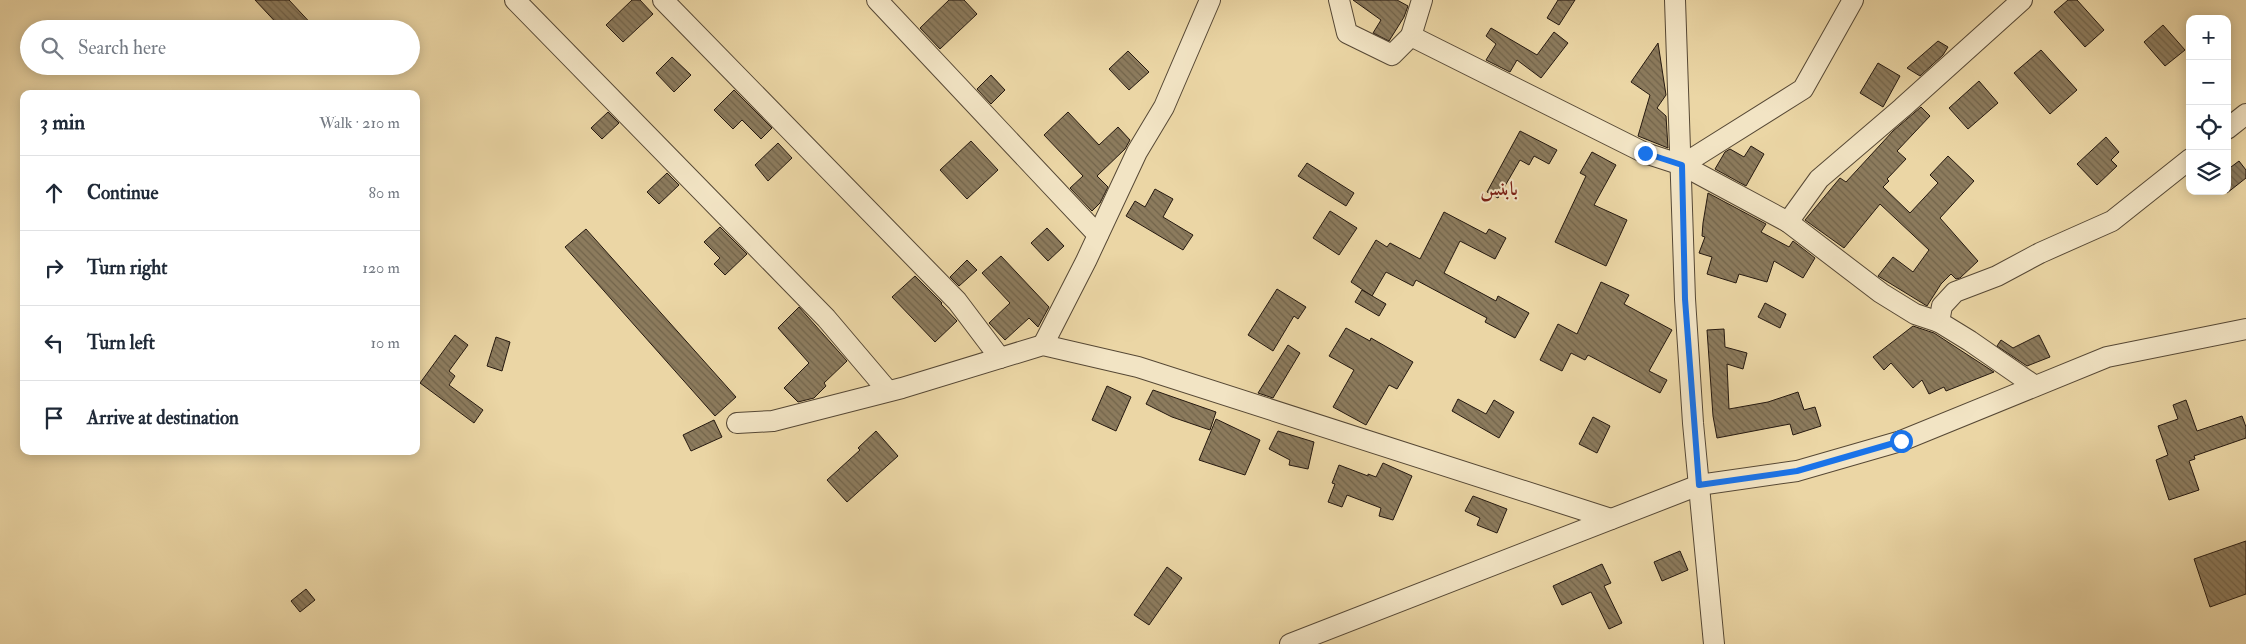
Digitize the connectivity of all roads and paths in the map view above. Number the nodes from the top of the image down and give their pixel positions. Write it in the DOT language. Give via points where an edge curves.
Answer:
graph roads {
  1 [pos="516,0"];
  2 [pos="663,0"];
  3 [pos="877,0"];
  4 [pos="1210,0"];
  5 [pos="1339,0"];
  6 [pos="1422,0"];
  7 [pos="1854,0"];
  8 [pos="2022,0"];
  9 [pos="1677,2"];
  10 [pos="1411,36"];
  11 [pos="2246,114"];
  12 [pos="2231,126"];
  13 [pos="2186,162"];
  14 [pos="1682,165"];
  15 [pos="1788,222"];
  16 [pos="1098,235"];
  17 [pos="1938,322"];
  18 [pos="2246,329"];
  19 [pos="1044,344"];
  20 [pos="1000,358"];
  21 [pos="2035,386"];
  22 [pos="888,391"];
  23 [pos="737,423"];
  24 [pos="1699,485"];
  25 [pos="1611,519"];
  26 [pos="1290,644"];
  27 [pos="1714,644"];
  1 -- 22 [label="street" via="826,318"];
  2 -- 20 [label="street" via="957,302"];
  3 -- 16 [label="street"];
  4 -- 16 [label="street" via="1164,107 1137,152"];
  5 -- 10 [label="street" via="1347,33 1392,55"];
  6 -- 10 [label="street"];
  7 -- 14 [label="street" via="1803,89"];
  8 -- 15 [label="street" via="1819,179"];
  9 -- 14 [label="street"];
  10 -- 14 [label="street" via="1645,153"];
  11 -- 12 [label="street"];
  13 -- 17 [label="street" via="2112,221 1997,276 1955,292 1942,306"];
  14 -- 15 [label="street"];
  14 -- 24 [label="street" via="1685,299"];
  15 -- 17 [label="street" via="1881,293 1915,314"];
  16 -- 19 [label="street"];
  17 -- 21 [label="street"];
  18 -- 21 [label="street" via="2107,357"];
  19 -- 20 [label="street"];
  19 -- 25 [label="street" via="1138,367"];
  20 -- 22 [label="street"];
  21 -- 24 [label="street" via="1901,441 1797,471"];
  22 -- 23 [label="street" via="773,421"];
  24 -- 25 [label="street"];
  24 -- 27 [label="street"];
  25 -- 26 [label="street"];
}
